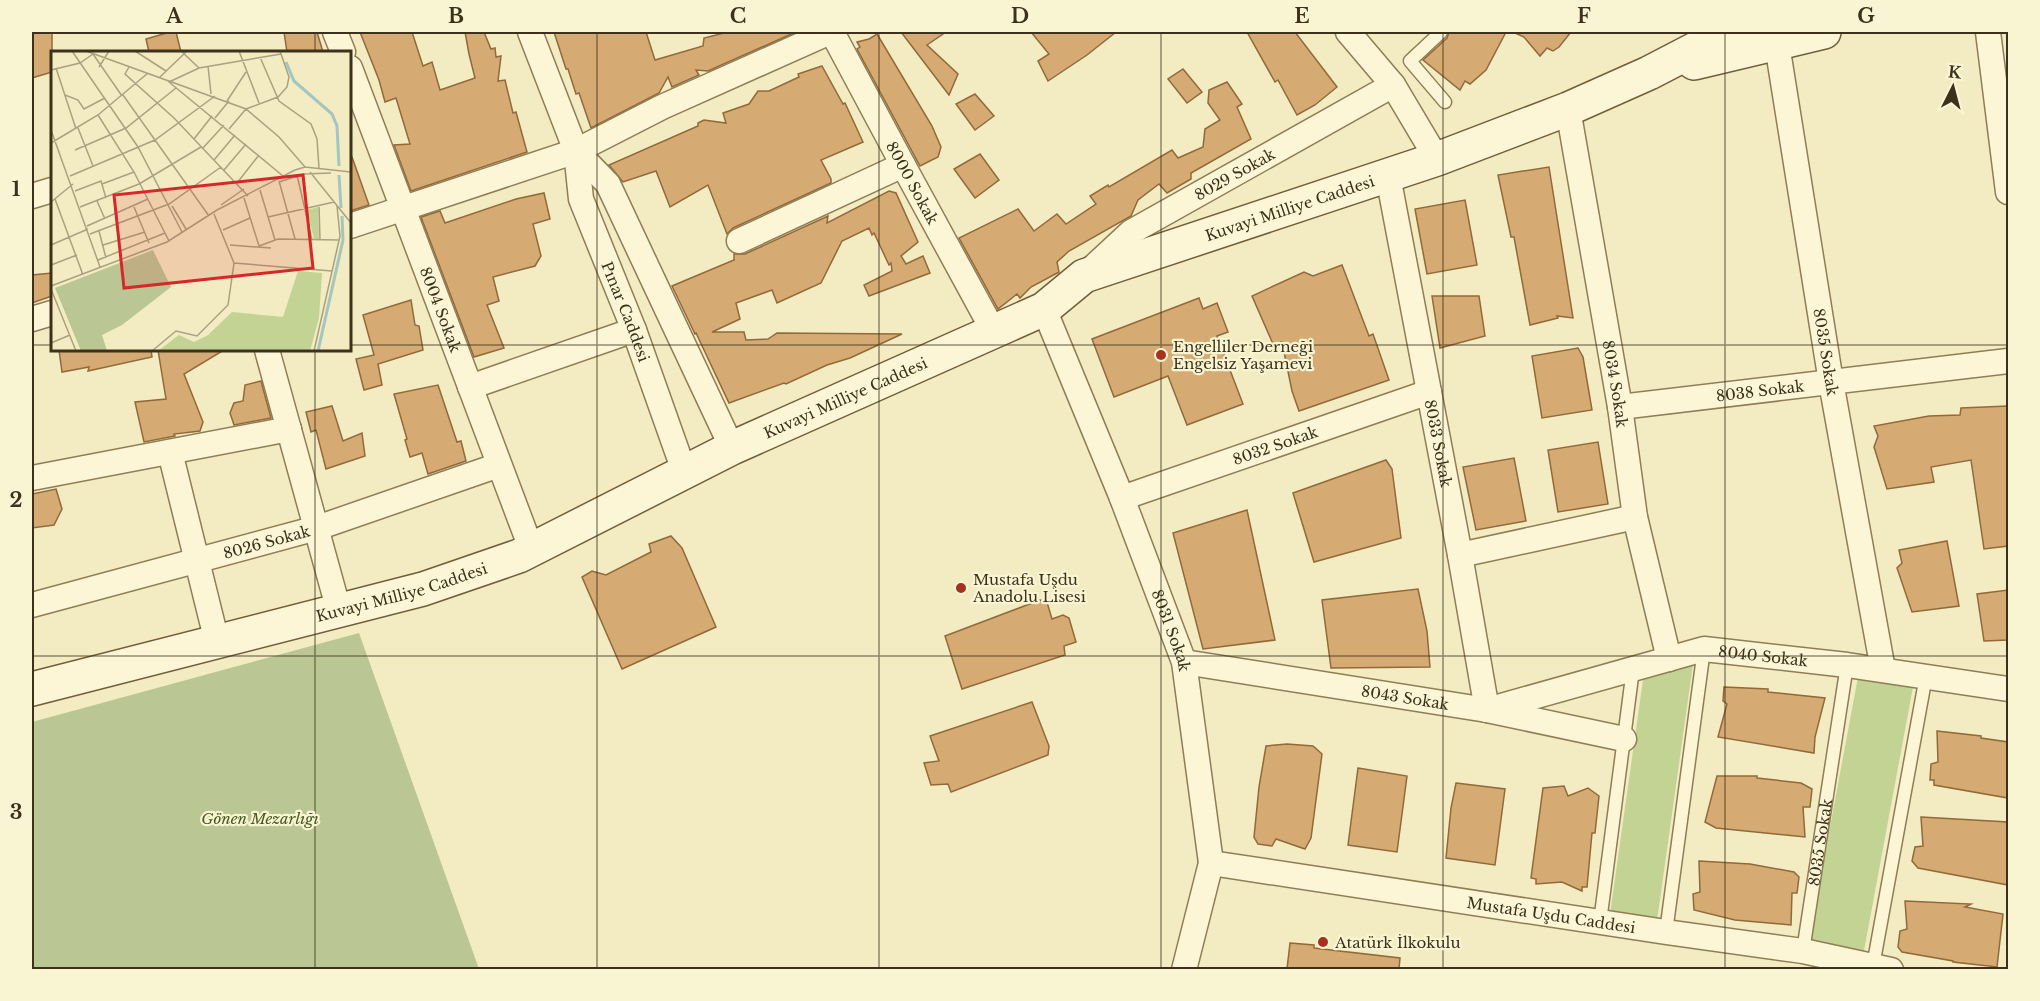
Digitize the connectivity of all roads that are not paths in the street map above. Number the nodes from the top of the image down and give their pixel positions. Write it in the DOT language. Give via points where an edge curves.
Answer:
graph roads {
  1 [pos="335,32"];
  2 [pos="530,32"];
  3 [pos="831,32"];
  4 [pos="1348,32"];
  5 [pos="1441,32"];
  6 [pos="1728,32"];
  7 [pos="1824,32"];
  8 [pos="1988,32"];
  9 [pos="1776,37"];
  10 [pos="343,51"];
  11 [pos="1649,74"];
  12 [pos="351,77"];
  13 [pos="1393,85"];
  14 [pos="1445,102"];
  15 [pos="1568,109"];
  16 [pos="576,151"];
  17 [pos="1437,159"];
  18 [pos="903,165"];
  19 [pos="1388,176"];
  20 [pos="51,189"];
  21 [pos="2008,192"];
  22 [pos="32,196"];
  23 [pos="402,209"];
  24 [pos="351,226"];
  25 [pos="739,241"];
  26 [pos="1084,276"];
  27 [pos="1044,309"];
  28 [pos="51,313"];
  29 [pos="32,319"];
  30 [pos="634,330"];
  31 [pos="994,332"];
  32 [pos="267,351"];
  33 [pos="2008,361"];
  34 [pos="1831,382"];
  35 [pos="470,387"];
  36 [pos="1430,392"];
  37 [pos="1620,407"];
  38 [pos="289,429"];
  39 [pos="732,448"];
  40 [pos="170,452"];
  41 [pos="499,465"];
  42 [pos="684,471"];
  43 [pos="32,478"];
  44 [pos="1122,498"];
  45 [pos="1635,517"];
  46 [pos="316,528"];
  47 [pos="532,551"];
  48 [pos="1460,555"];
  49 [pos="197,560"];
  50 [pos="32,605"];
  51 [pos="339,611"];
  52 [pos="217,642"];
  53 [pos="1704,649"];
  54 [pos="1669,659"];
  55 [pos="1184,662"];
  56 [pos="1847,665"];
  57 [pos="1633,669"];
  58 [pos="1883,670"];
  59 [pos="1926,676"];
  60 [pos="32,689"];
  61 [pos="2008,689"];
  62 [pos="1487,710"];
  63 [pos="1623,739"];
  64 [pos="1211,863"];
  65 [pos="1600,922"];
  66 [pos="1666,932"];
  67 [pos="1803,951"];
  68 [pos="1882,968"];
  69 [pos="1184,969"];
  1 -- 10 [label="street"];
  2 -- 16 [label="street, Pınar Caddesi"];
  3 -- 16 [label="street" via="662,107"];
  3 -- 18 [label="street, 8000 Sokak"];
  4 -- 13 [label="street"];
  5 -- 14 [label="lane" via="1410,61"];
  6 -- 11 [label="main road, Kuvayi Milliye Caddesi"];
  7 -- 9 [label="main road, Kuvayi Milliye Caddesi"];
  8 -- 21 [label="street"];
  9 -- 11 [label="main road, Kuvayi Milliye Caddesi"];
  9 -- 34 [label="street, 8035 Sokak"];
  11 -- 15 [label="main road, Kuvayi Milliye Caddesi"];
  12 -- 23 [label="street, 8004 Sokak"];
  13 -- 17 [label="street"];
  13 -- 26 [label="street, 8029 Sokak" via="1131,232"];
  15 -- 17 [label="main road, Kuvayi Milliye Caddesi"];
  15 -- 37 [label="street, 8034 Sokak"];
  16 -- 23 [label="street"];
  16 -- 30 [label="street, Pınar Caddesi" via="581,199"];
  16 -- 39 [label="street, Pınar Caddesi" via="608,184"];
  17 -- 19 [label="main road, Kuvayi Milliye Caddesi"];
  18 -- 25 [label="street"];
  18 -- 31 [label="street, 8000 Sokak"];
  19 -- 26 [label="main road, Kuvayi Milliye Caddesi"];
  19 -- 36 [label="street, 8033 Sokak"];
  20 -- 22 [label="street"];
  23 -- 24 [label="street"];
  23 -- 35 [label="street, 8004 Sokak"];
  26 -- 27 [label="main road, Kuvayi Milliye Caddesi"];
  27 -- 31 [label="main road, Kuvayi Milliye Caddesi"];
  27 -- 44 [label="street, 8031 Sokak"];
  28 -- 29 [label="street"];
  30 -- 35 [label="street"];
  30 -- 42 [label="street, Pınar Caddesi"];
  31 -- 39 [label="main road, Kuvayi Milliye Caddesi"];
  32 -- 38 [label="street"];
  33 -- 34 [label="street, 8038 Sokak"];
  34 -- 37 [label="street, 8038 Sokak"];
  34 -- 58 [label="street, 8035 Sokak"];
  35 -- 41 [label="street, 8004 Sokak"];
  36 -- 44 [label="street, 8032 Sokak"];
  36 -- 48 [label="street, 8033 Sokak"];
  37 -- 45 [label="street, 8034 Sokak"];
  38 -- 40 [label="street"];
  38 -- 46 [label="street"];
  39 -- 42 [label="main road, Kuvayi Milliye Caddesi"];
  40 -- 43 [label="street"];
  40 -- 49 [label="street"];
  41 -- 46 [label="street, 8026 Sokak"];
  41 -- 47 [label="street, 8004 Sokak"];
  42 -- 47 [label="main road, Kuvayi Milliye Caddesi"];
  44 -- 55 [label="street, 8031 Sokak"];
  45 -- 48 [label="street"];
  45 -- 54 [label="street, 8034 Sokak"];
  46 -- 49 [label="street, 8026 Sokak"];
  46 -- 51 [label="street"];
  47 -- 51 [label="main road, Kuvayi Milliye Caddesi" via="423,589"];
  48 -- 62 [label="street, 8033 Sokak"];
  49 -- 50 [label="street, 8026 Sokak"];
  49 -- 52 [label="street"];
  51 -- 52 [label="main road, Kuvayi Milliye Caddesi"];
  52 -- 60 [label="main road, Kuvayi Milliye Caddesi"];
  53 -- 54 [label="street, 8040 Sokak"];
  53 -- 56 [label="street, 8040 Sokak"];
  53 -- 66 [label="lane"];
  54 -- 57 [label="street, 8040 Sokak"];
  55 -- 62 [label="street, 8043 Sokak"];
  55 -- 64 [label="street, 8031 Sokak"];
  56 -- 58 [label="street, 8040 Sokak"];
  56 -- 67 [label="lane, 8035 Sokak"];
  57 -- 62 [label="street, 8040 Sokak"];
  57 -- 63 [label="lane"];
  58 -- 59 [label="street, 8040 Sokak"];
  59 -- 61 [label="street, 8040 Sokak"];
  59 -- 68 [label="lane"];
  62 -- 63 [label="street, 8043 Sokak"];
  63 -- 65 [label="lane"];
  64 -- 65 [label="street, Mustafa Uşdu Caddesi"];
  64 -- 69 [label="street, 8031 Sokak"];
  65 -- 66 [label="street, Mustafa Uşdu Caddesi"];
  66 -- 67 [label="street, Mustafa Uşdu Caddesi"];
  67 -- 68 [label="street, Mustafa Uşdu Caddesi"];
}
